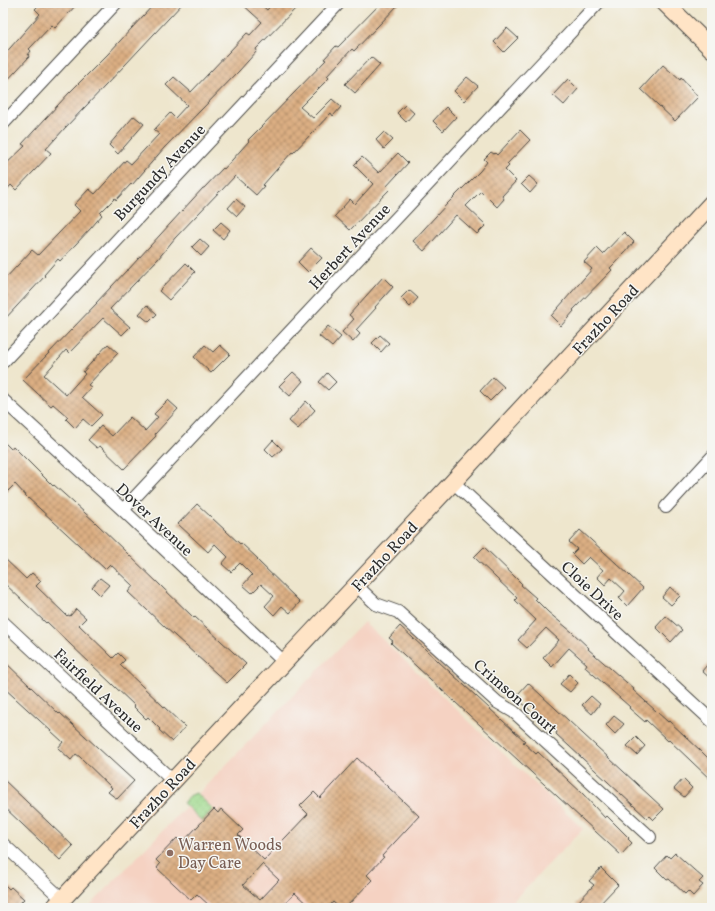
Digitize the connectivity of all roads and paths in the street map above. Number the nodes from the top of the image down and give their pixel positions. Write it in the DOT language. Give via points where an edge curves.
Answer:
graph roads {
  1 [pos="116,3"];
  2 [pos="339,3"];
  3 [pos="598,3"];
  4 [pos="669,4"];
  5 [pos="712,49"];
  6 [pos="3,124"];
  7 [pos="712,203"];
  8 [pos="3,362"];
  9 [pos="3,400"];
  10 [pos="712,457"];
  11 [pos="453,482"];
  12 [pos="666,507"];
  13 [pos="123,510"];
  14 [pos="357,586"];
  15 [pos="3,622"];
  16 [pos="284,662"];
  17 [pos="712,721"];
  18 [pos="173,781"];
  19 [pos="650,838"];
  20 [pos="3,844"];
  21 [pos="58,904"];
  1 -- 6 [label="street"];
  2 -- 8 [label="street, Burgundy Avenue"];
  3 -- 13 [label="street, Herbert Avenue"];
  4 -- 5 [label="street"];
  7 -- 11 [label="street, Frazho Road"];
  9 -- 13 [label="street, Dover Avenue"];
  10 -- 12 [label="street"];
  11 -- 14 [label="street, Frazho Road"];
  11 -- 17 [label="street, Cloie Drive"];
  13 -- 16 [label="street, Dover Avenue"];
  14 -- 16 [label="street, Frazho Road"];
  14 -- 19 [label="street, Crimson Court" via="376,604 398,612 497,702 514,712"];
  15 -- 18 [label="street, Fairfield Avenue"];
  16 -- 18 [label="street, Frazho Road"];
  18 -- 21 [label="street, Frazho Road"];
  20 -- 21 [label="street"];
}
